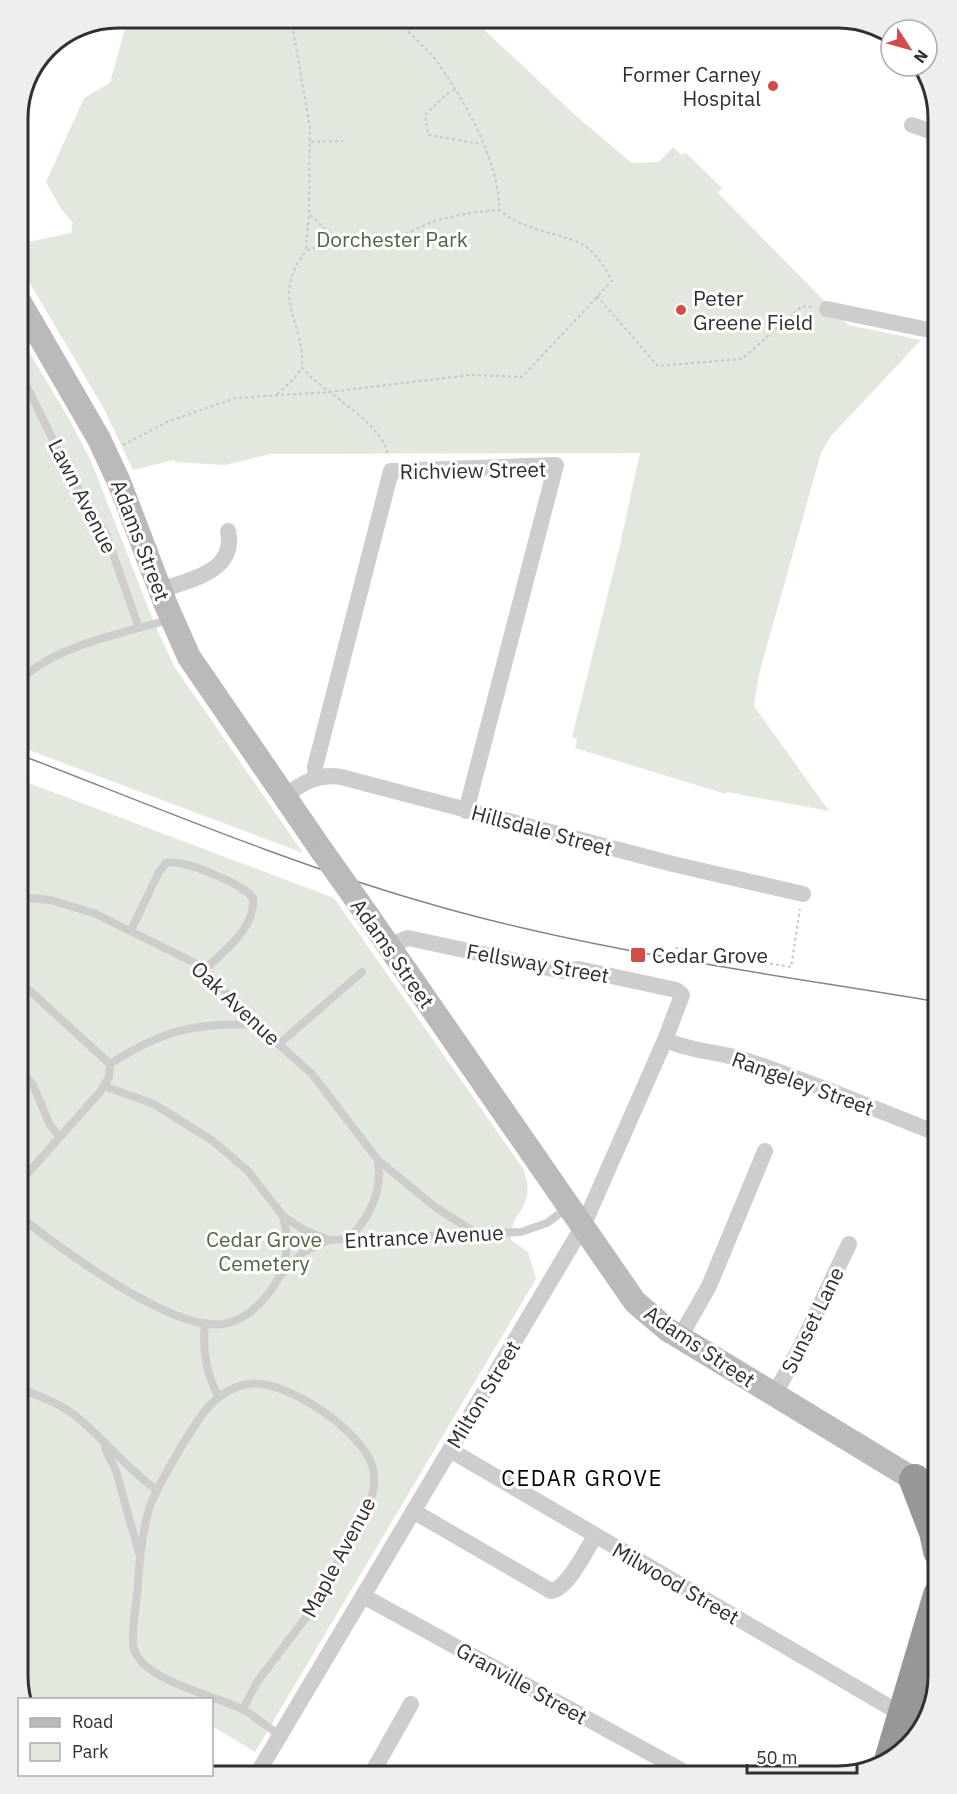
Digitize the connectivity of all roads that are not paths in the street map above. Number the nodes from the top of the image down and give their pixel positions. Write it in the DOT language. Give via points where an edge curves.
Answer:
graph roads {
  1 [pos="912,125"];
  2 [pos="928,130"];
  3 [pos="826,309"];
  4 [pos="29,317"];
  5 [pos="928,330"];
  6 [pos="29,390"];
  7 [pos="228,531"];
  8 [pos="160,590"];
  9 [pos="171,619"];
  10 [pos="139,628"];
  11 [pos="29,672"];
  12 [pos="316,778"];
  13 [pos="285,796"];
  14 [pos="466,811"];
  15 [pos="803,894"];
  16 [pos="28,898"];
  17 [pos="131,930"];
  18 [pos="388,946"];
  19 [pos="205,969"];
  20 [pos="362,972"];
  21 [pos="28,990"];
  22 [pos="681,999"];
  23 [pos="258,1025"];
  24 [pos="665,1040"];
  25 [pos="279,1044"];
  26 [pos="110,1064"];
  27 [pos="28,1078"];
  28 [pos="104,1086"];
  29 [pos="928,1130"];
  30 [pos="59,1137"];
  31 [pos="765,1150"];
  32 [pos="378,1160"];
  33 [pos="28,1172"];
  34 [pos="284,1216"];
  35 [pos="576,1217"];
  36 [pos="28,1224"];
  37 [pos="476,1233"];
  38 [pos="348,1239"];
  39 [pos="329,1240"];
  40 [pos="849,1244"];
  41 [pos="283,1273"];
  42 [pos="205,1323"];
  43 [pos="680,1337"];
  44 [pos="28,1393"];
  45 [pos="774,1395"];
  46 [pos="219,1397"];
  47 [pos="100,1440"];
  48 [pos="450,1450"];
  49 [pos="927,1481"];
  50 [pos="157,1490"];
  51 [pos="413,1511"];
  52 [pos="595,1536"];
  53 [pos="140,1558"];
  54 [pos="363,1596"];
  55 [pos="928,1632"];
  56 [pos="411,1704"];
  57 [pos="243,1709"];
  58 [pos="903,1715"];
  59 [pos="280,1735"];
  60 [pos="894,1746"];
  61 [pos="262,1765"];
  62 [pos="376,1765"];
  63 [pos="673,1766"];
  1 -- 2 [label="street"];
  3 -- 5 [label="street"];
  4 -- 8 [label="main road, Adams Street" via="106,454"];
  6 -- 10 [label="lane, Lawn Avenue" via="106,534"];
  7 -- 8 [label="street" via="228,551 215,567 204,575"];
  8 -- 9 [label="main road, Adams Street"];
  9 -- 10 [label="lane"];
  9 -- 13 [label="main road, Adams Street" via="196,668"];
  10 -- 11 [label="lane" via="50,658"];
  12 -- 13 [label="street, Hillsdale Street"];
  12 -- 14 [label="street, Hillsdale Street" via="341,777"];
  12 -- 14 [label="street, Richview Street" via="315,767 391,471 556,465"];
  13 -- 18 [label="main road, Adams Street, bridge"];
  14 -- 15 [label="street, Hillsdale Street"];
  16 -- 17 [label="lane, Oak Avenue" via="70,905"];
  17 -- 19 [label="lane, Oak Avenue"];
  17 -- 19 [label="lane" via="166,863 180,862 242,888 253,898 248,922"];
  18 -- 22 [label="street, Fellsway Street" via="408,938 562,971 579,969 676,990"];
  18 -- 35 [label="main road, Adams Street"];
  19 -- 23 [label="lane, Oak Avenue"];
  20 -- 25 [label="lane"];
  21 -- 26 [label="lane"];
  22 -- 24 [label="street, Milton Street"];
  23 -- 25 [label="lane, Oak Avenue"];
  23 -- 26 [label="lane" via="179,1030 160,1036"];
  24 -- 29 [label="street, Rangeley Street" via="754,1063"];
  24 -- 35 [label="street, Milton Street"];
  25 -- 32 [label="lane, Oak Avenue" via="320,1083"];
  26 -- 28 [label="lane"];
  27 -- 30 [label="lane"];
  28 -- 30 [label="lane"];
  28 -- 34 [label="lane" via="154,1104 213,1141 248,1171"];
  30 -- 33 [label="lane"];
  31 -- 43 [label="street" via="709,1286"];
  32 -- 37 [label="lane, Oak Avenue" via="435,1207"];
  32 -- 38 [label="lane" via="379,1184 374,1202"];
  34 -- 39 [label="lane"];
  34 -- 41 [label="lane" via="287,1239"];
  35 -- 37 [label="lane, Entrance Avenue" via="530,1230"];
  35 -- 43 [label="main road, Adams Street" via="627,1292"];
  35 -- 48 [label="street, Milton Street"];
  36 -- 42 [label="lane" via="135,1295"];
  37 -- 38 [label="lane, Entrance Avenue"];
  38 -- 39 [label="lane, Entrance Avenue"];
  39 -- 41 [label="lane, Entrance Avenue" via="295,1259"];
  40 -- 45 [label="street, Sunset Lane"];
  41 -- 42 [label="lane, Entrance Avenue" via="262,1301 244,1316 224,1324"];
  42 -- 46 [label="lane" via="206,1364"];
  43 -- 45 [label="main road, Adams Street"];
  44 -- 47 [label="lane" via="71,1413"];
  45 -- 49 [label="main road, Adams Street"];
  46 -- 50 [label="lane, Maple Avenue" via="200,1418"];
  46 -- 57 [label="lane, Maple Avenue" via="254,1383 293,1393 351,1434 368,1454 374,1476 367,1509 326,1583 295,1634 257,1682"];
  47 -- 50 [label="lane"];
  47 -- 53 [label="lane" via="116,1471"];
  48 -- 51 [label="street, Milton Street"];
  48 -- 52 [label="street, Milwood Street"];
  50 -- 53 [label="lane, Maple Avenue"];
  51 -- 52 [label="street" via="551,1591 566,1583"];
  51 -- 54 [label="street, Milton Street"];
  52 -- 58 [label="street, Milwood Street"];
  53 -- 57 [label="lane, Maple Avenue" via="133,1638 137,1657 163,1677"];
  54 -- 59 [label="street, Milton Street"];
  54 -- 63 [label="street, Granville Street"];
  55 -- 58 [label="highway"];
  56 -- 62 [label="street"];
  57 -- 59 [label="lane, Maple Avenue"];
  58 -- 60 [label="highway"];
  59 -- 61 [label="street, Milton Street"];
}
